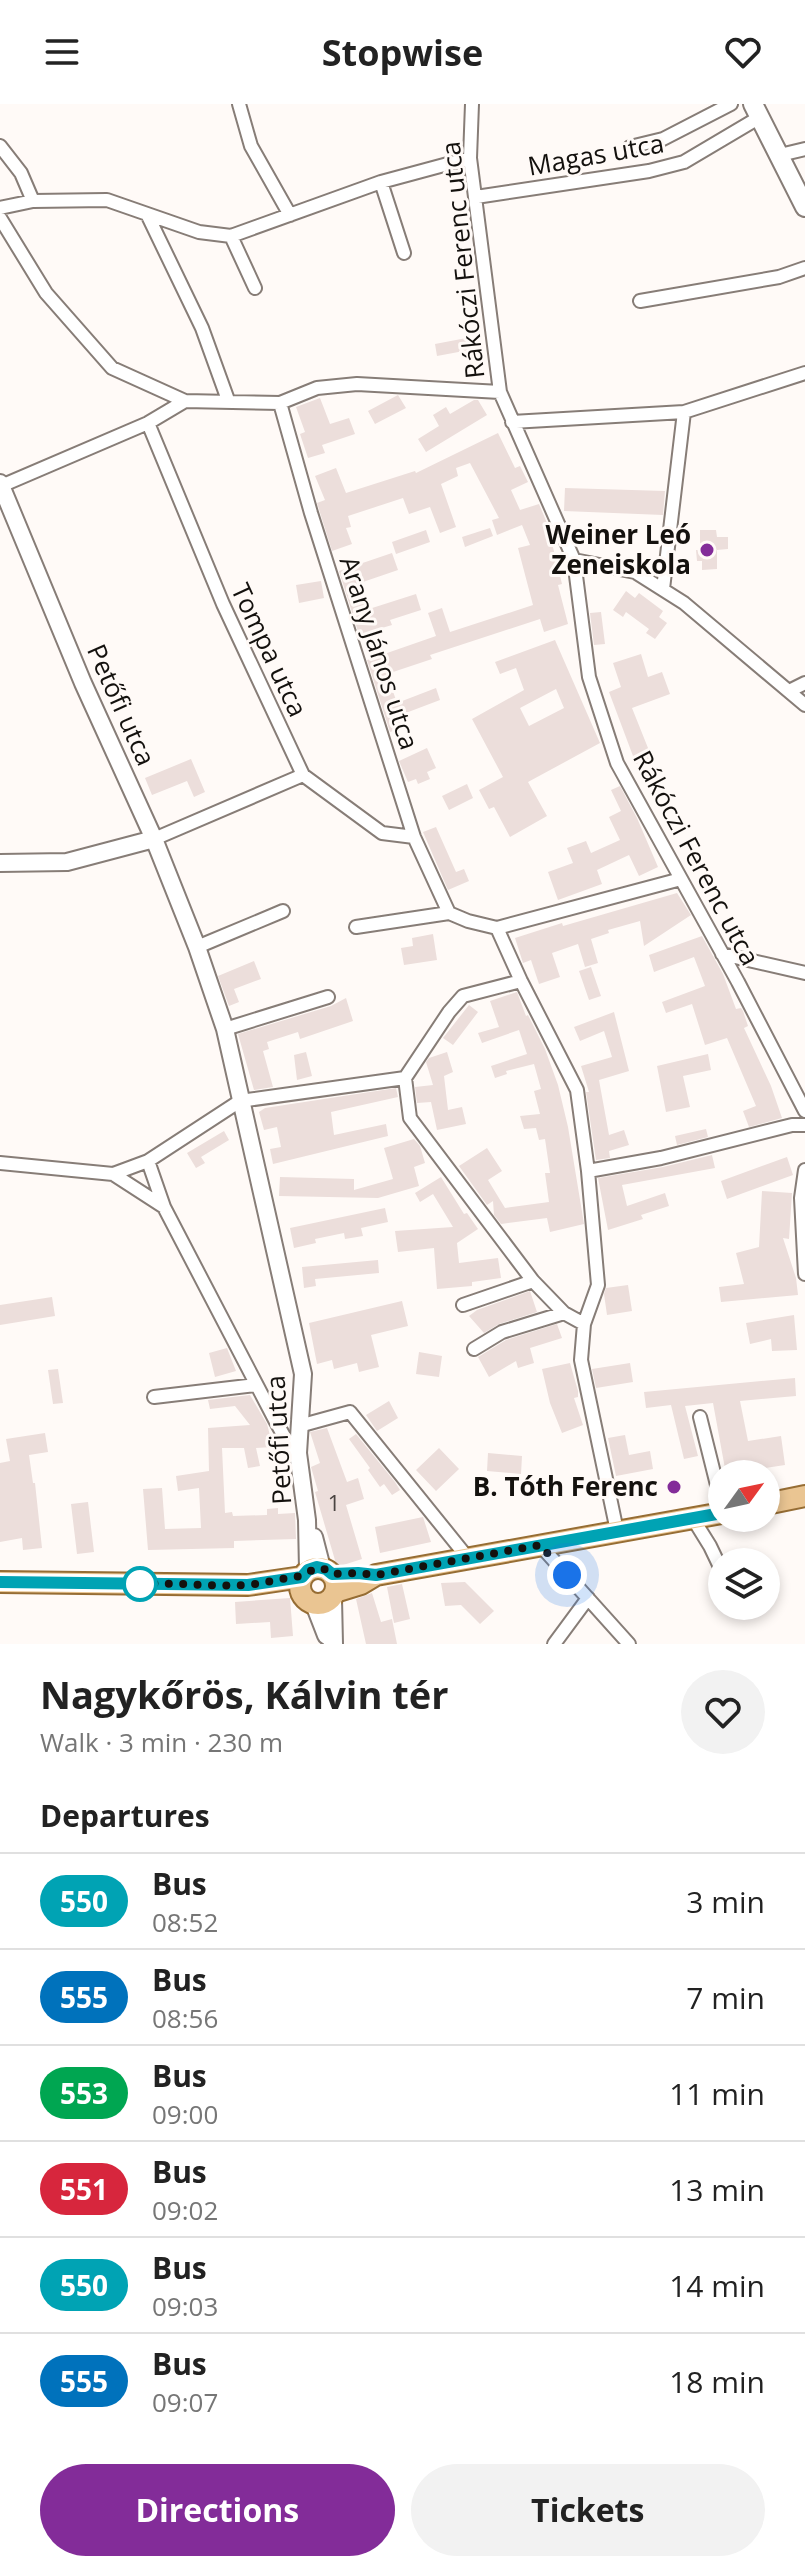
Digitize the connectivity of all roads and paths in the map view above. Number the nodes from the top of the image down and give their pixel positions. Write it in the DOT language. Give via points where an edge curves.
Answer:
graph roads {
  1 [pos="239,104"];
  2 [pos="472,104"];
  3 [pos="731,104"];
  4 [pos="756,110"];
  5 [pos="0,146"];
  6 [pos="630,147"];
  7 [pos="805,149"];
  8 [pos="780,155"];
  9 [pos="470,158"];
  10 [pos="381,182"];
  11 [pos="476,197"];
  12 [pos="33,201"];
  13 [pos="805,207"];
  14 [pos="0,208"];
  15 [pos="147,214"];
  16 [pos="290,215"];
  17 [pos="0,218"];
  18 [pos="231,236"];
  19 [pos="404,253"];
  20 [pos="805,268"];
  21 [pos="255,288"];
  22 [pos="640,301"];
  23 [pos="805,373"];
  24 [pos="500,392"];
  25 [pos="228,400"];
  26 [pos="185,401"];
  27 [pos="280,403"];
  28 [pos="684,412"];
  29 [pos="512,422"];
  30 [pos="148,423"];
  31 [pos="1,484"];
  32 [pos="574,560"];
  33 [pos="663,589"];
  34 [pos="805,683"];
  35 [pos="789,691"];
  36 [pos="805,705"];
  37 [pos="303,775"];
  38 [pos="414,837"];
  39 [pos="154,839"];
  40 [pos="0,863"];
  41 [pos="681,879"];
  42 [pos="283,911"];
  43 [pos="449,913"];
  44 [pos="356,927"];
  45 [pos="497,928"];
  46 [pos="197,947"];
  47 [pos="722,954"];
  48 [pos="805,973"];
  49 [pos="521,981"];
  50 [pos="328,997"];
  51 [pos="225,1029"];
  52 [pos="405,1078"];
  53 [pos="240,1101"];
  54 [pos="805,1111"];
  55 [pos="805,1125"];
  56 [pos="148,1161"];
  57 [pos="0,1163"];
  58 [pos="805,1170"];
  59 [pos="588,1171"];
  60 [pos="113,1174"];
  61 [pos="164,1207"];
  62 [pos="805,1274"];
  63 [pos="533,1281"];
  64 [pos="463,1305"];
  65 [pos="564,1313"];
  66 [pos="584,1324"];
  67 [pos="474,1349"];
  68 [pos="256,1385"];
  69 [pos="154,1397"];
  70 [pos="700,1417"];
  71 [pos="299,1426"];
  72 [pos="298,1453"];
  73 [pos="711,1460"];
  74 [pos="805,1496"];
  75 [pos="780,1501"];
  76 [pos="708,1515"];
  77 [pos="692,1517"];
  78 [pos="617,1531"];
  79 [pos="540,1545"];
  80 [pos="709,1548"];
  81 [pos="467,1557"];
  82 [pos="0,1582"];
  83 [pos="318,1585"];
  84 [pos="588,1598"];
  85 [pos="332,1644"];
  86 [pos="554,1644"];
  87 [pos="629,1644"];
  1 -- 16 [label="street" via="251,146"];
  2 -- 9 [label="street, Rákóczi Ferenc utca"];
  3 -- 6 [label="street" via="663,139"];
  4 -- 8 [label="main road"];
  4 -- 11 [label="street, Magas utca" via="684,162"];
  5 -- 12 [label="street" via="21,173"];
  7 -- 8 [label="street"];
  8 -- 13 [label="main road"];
  9 -- 10 [label="street"];
  9 -- 11 [label="street, Rákóczi Ferenc utca"];
  10 -- 16 [label="street"];
  10 -- 19 [label="street"];
  11 -- 24 [label="street, Rákóczi Ferenc utca"];
  12 -- 14 [label="street"];
  12 -- 15 [label="street" via="107,200"];
  15 -- 18 [label="street" via="199,232"];
  15 -- 25 [label="street" via="202,328"];
  16 -- 18 [label="street"];
  17 -- 26 [label="street" via="46,293 112,368"];
  18 -- 21 [label="street"];
  20 -- 22 [label="street"];
  23 -- 28 [label="street"];
  24 -- 27 [label="street" via="357,384 317,388"];
  24 -- 29 [label="street, Rákóczi Ferenc utca"];
  25 -- 26 [label="street"];
  25 -- 27 [label="street"];
  26 -- 30 [label="street"];
  27 -- 38 [label="street, Arany János utca"];
  28 -- 29 [label="street"];
  28 -- 33 [label="street"];
  29 -- 32 [label="street, Rákóczi Ferenc utca"];
  30 -- 31 [label="street"];
  30 -- 37 [label="street, Tompa utca" via="223,604"];
  31 -- 39 [label="street, Petőfi utca"];
  32 -- 33 [label="street" via="635,572"];
  32 -- 41 [label="street, Rákóczi Ferenc utca" via="589,677 617,763"];
  33 -- 35 [label="street"];
  34 -- 35 [label="street"];
  35 -- 36 [label="street"];
  37 -- 38 [label="street, Tompa utca" via="382,833"];
  37 -- 39 [label="street"];
  38 -- 43 [label="street, Arany János utca"];
  39 -- 40 [label="street" via="67,862"];
  39 -- 46 [label="street, Petőfi utca"];
  41 -- 45 [label="street"];
  41 -- 47 [label="street, Rákóczi Ferenc utca"];
  42 -- 46 [label="street"];
  43 -- 44 [label="street"];
  43 -- 45 [label="street"];
  45 -- 49 [label="street"];
  46 -- 51 [label="street, Petőfi utca"];
  47 -- 48 [label="street"];
  47 -- 54 [label="street, Rákóczi Ferenc utca"];
  49 -- 52 [label="street" via="463,996"];
  49 -- 59 [label="street" via="577,1090"];
  50 -- 51 [label="street"];
  51 -- 53 [label="street, Petőfi utca"];
  52 -- 53 [label="street"];
  52 -- 63 [label="street" via="410,1118"];
  53 -- 56 [label="street"];
  53 -- 71 [label="street, Petőfi utca" via="303,1374"];
  55 -- 59 [label="street"];
  56 -- 60 [label="street"];
  56 -- 61 [label="street"];
  57 -- 60 [label="street"];
  58 -- 62 [label="street"];
  59 -- 66 [label="street" via="598,1285"];
  60 -- 61 [label="street"];
  61 -- 68 [label="street"];
  63 -- 64 [label="street"];
  63 -- 65 [label="street"];
  65 -- 66 [label="street"];
  65 -- 67 [label="street" via="502,1332"];
  66 -- 78 [label="street" via="581,1360"];
  68 -- 69 [label="street"];
  68 -- 72 [label="street"];
  70 -- 73 [label="street"];
  71 -- 72 [label="street, Petőfi utca"];
  71 -- 81 [label="street" via="350,1412"];
  72 -- 83 [label="street, Petőfi utca" via="307,1520 318,1550"];
  74 -- 75 [label="main road"];
  76 -- 77 [label="main road"];
  77 -- 78 [label="main road"];
  77 -- 80 [label="street"];
  78 -- 79 [label="main road"];
  79 -- 81 [label="main road"];
  79 -- 84 [label="street"];
  81 -- 83 [label="main road" via="376,1575 361,1584"];
  82 -- 83 [label="main road"];
  83 -- 85 [label="main road"];
  84 -- 86 [label="street"];
  84 -- 87 [label="street"];
}
